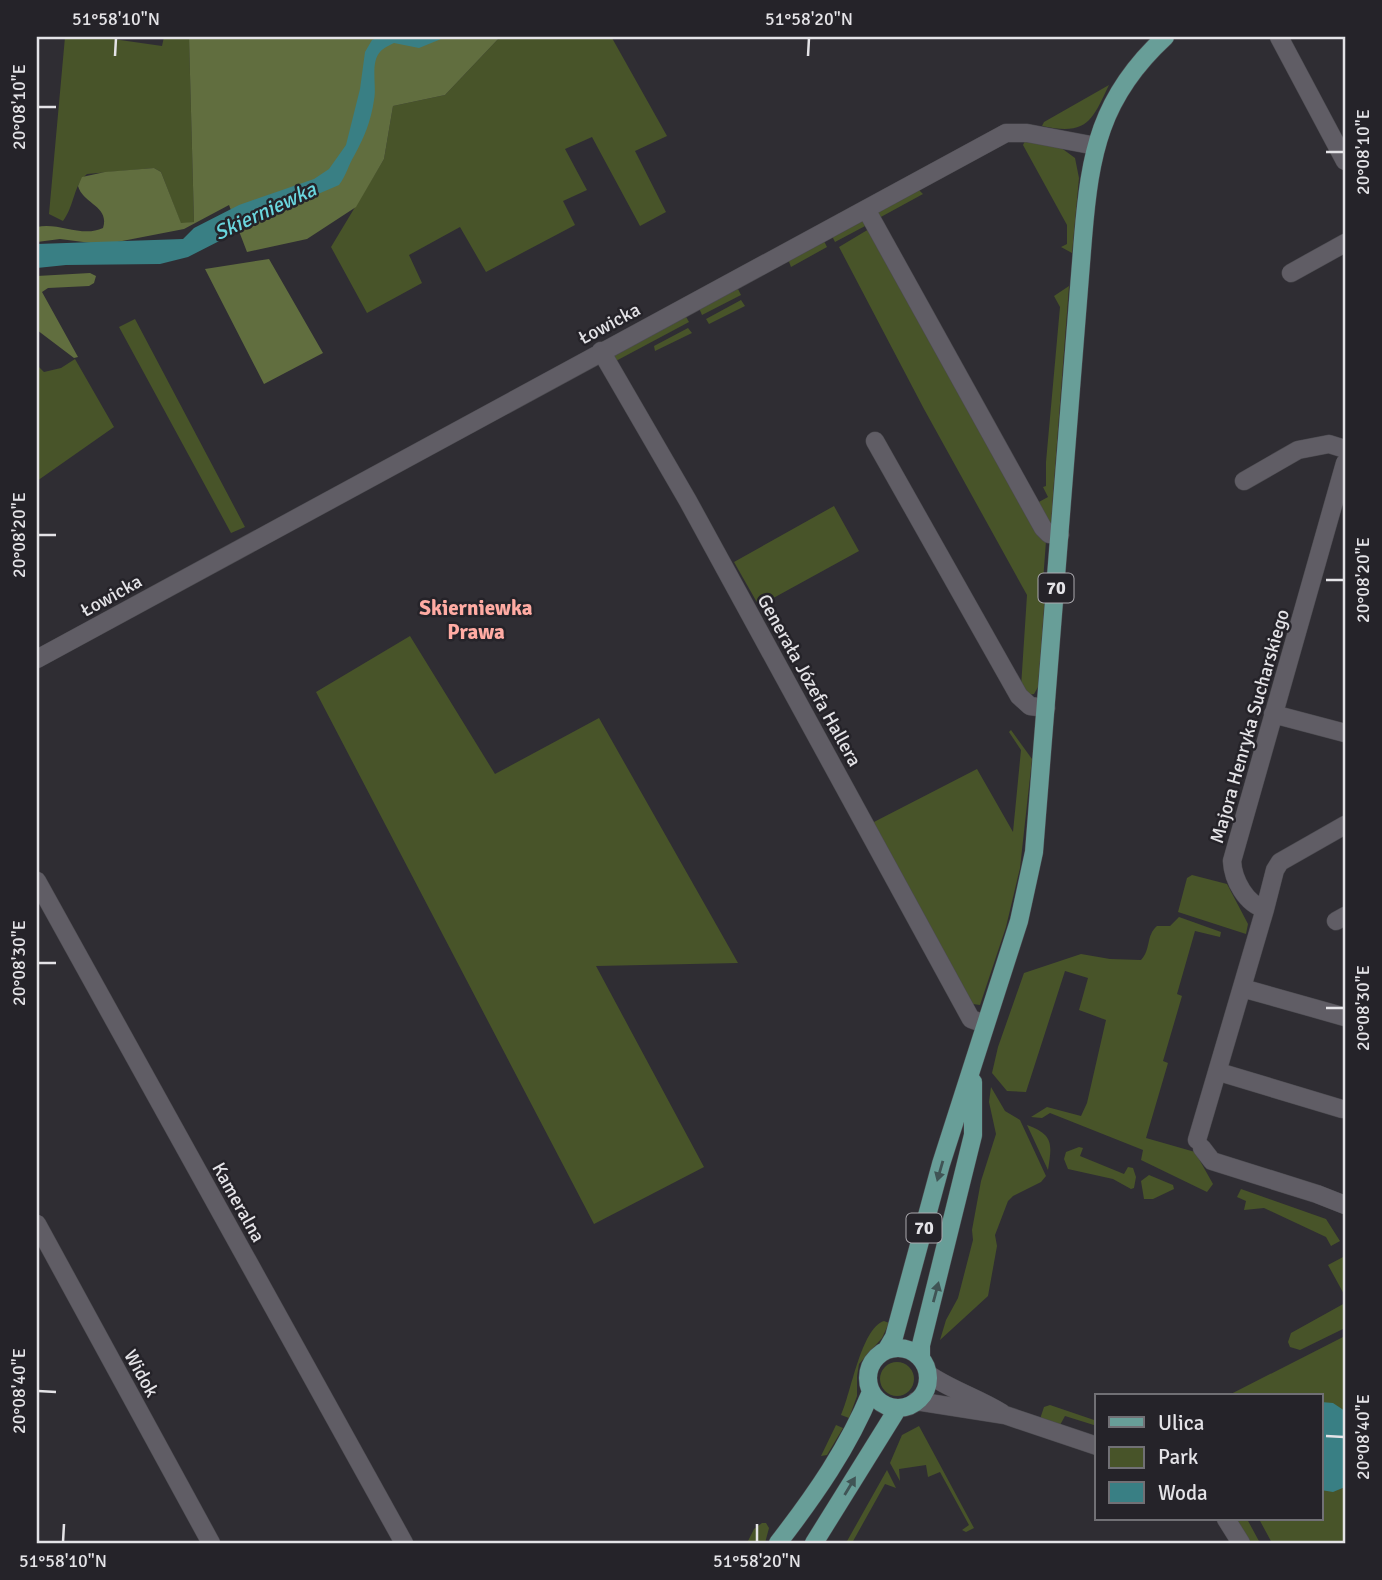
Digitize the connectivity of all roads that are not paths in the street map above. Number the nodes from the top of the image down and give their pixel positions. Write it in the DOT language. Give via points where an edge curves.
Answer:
graph roads {
  1 [pos="1165,37"];
  2 [pos="1279,37"];
  3 [pos="1096,146"];
  4 [pos="1345,161"];
  5 [pos="866,209"];
  6 [pos="1345,243"];
  7 [pos="1292,272"];
  8 [pos="601,351"];
  9 [pos="875,441"];
  10 [pos="1345,449"];
  11 [pos="1345,463"];
  12 [pos="1244,481"];
  13 [pos="1060,535"];
  14 [pos="37,659"];
  15 [pos="1046,708"];
  16 [pos="1273,714"];
  17 [pos="1345,733"];
  18 [pos="1345,825"];
  19 [pos="37,881"];
  20 [pos="1265,909"];
  21 [pos="1242,988"];
  22 [pos="1345,1017"];
  23 [pos="985,1024"];
  24 [pos="973,1068"];
  25 [pos="1219,1072"];
  26 [pos="1342,1109"];
  27 [pos="1345,1205"];
  28 [pos="37,1224"];
  29 [pos="887,1349"];
  30 [pos="925,1366"];
  31 [pos="871,1392"];
  32 [pos="916,1401"];
  33 [pos="898,1408"];
  34 [pos="1004,1415"];
  35 [pos="1095,1445"];
  36 [pos="1227,1520"];
  37 [pos="211,1543"];
  38 [pos="404,1543"];
  39 [pos="778,1543"];
  40 [pos="814,1543"];
  41 [pos="1241,1543"];
  1 -- 3 [label="main road, 70" via="1124,83"];
  2 -- 4 [label="street" via="1330,116"];
  3 -- 5 [label="street, Łowicka" via="1006,133"];
  3 -- 13 [label="main road, 70" via="1087,190"];
  5 -- 8 [label="street, Łowicka"];
  5 -- 13 [label="street" via="1044,528"];
  6 -- 7 [label="street"];
  8 -- 14 [label="street, Łowicka"];
  8 -- 23 [label="street, Generała Józefa Hallera" via="971,1019"];
  9 -- 15 [label="street" via="1019,695 1030,706"];
  10 -- 12 [label="street" via="1329,444 1298,450"];
  11 -- 16 [label="street, Majora Henryka Sucharskiego"];
  13 -- 15 [label="main road, 70"];
  15 -- 23 [label="main road, 70" via="1034,852 1019,921"];
  16 -- 17 [label="street"];
  16 -- 20 [label="street, Majora Henryka Sucharskiego" via="1233,861 1235,877 1245,894 1251,903"];
  18 -- 20 [label="street" via="1280,862"];
  19 -- 38 [label="street, Kameralna"];
  20 -- 21 [label="street"];
  21 -- 22 [label="street"];
  21 -- 25 [label="street"];
  23 -- 24 [label="main road, 70"];
  24 -- 29 [label="main road, 70, one-way"];
  30 -- 24 [label="main road, 70, one-way" via="921,1345 973,1135"];
  25 -- 26 [label="street"];
  25 -- 27 [label="street" via="1200,1144 1212,1161"];
  28 -- 37 [label="street, Widok"];
  29 -- 30 [label="main road" via="916,1353"];
  29 -- 31 [label="main road" via="870,1367"];
  30 -- 32 [label="main road" via="923,1394"];
  30 -- 34 [label="street" via="950,1387"];
  31 -- 33 [label="main road" via="883,1404"];
  31 -- 39 [label="main road" via="822,1486"];
  32 -- 33 [label="main road"];
  32 -- 34 [label="street"];
  40 -- 33 [label="main road, one-way"];
  34 -- 35 [label="street"];
  36 -- 41 [label="street"];
}
